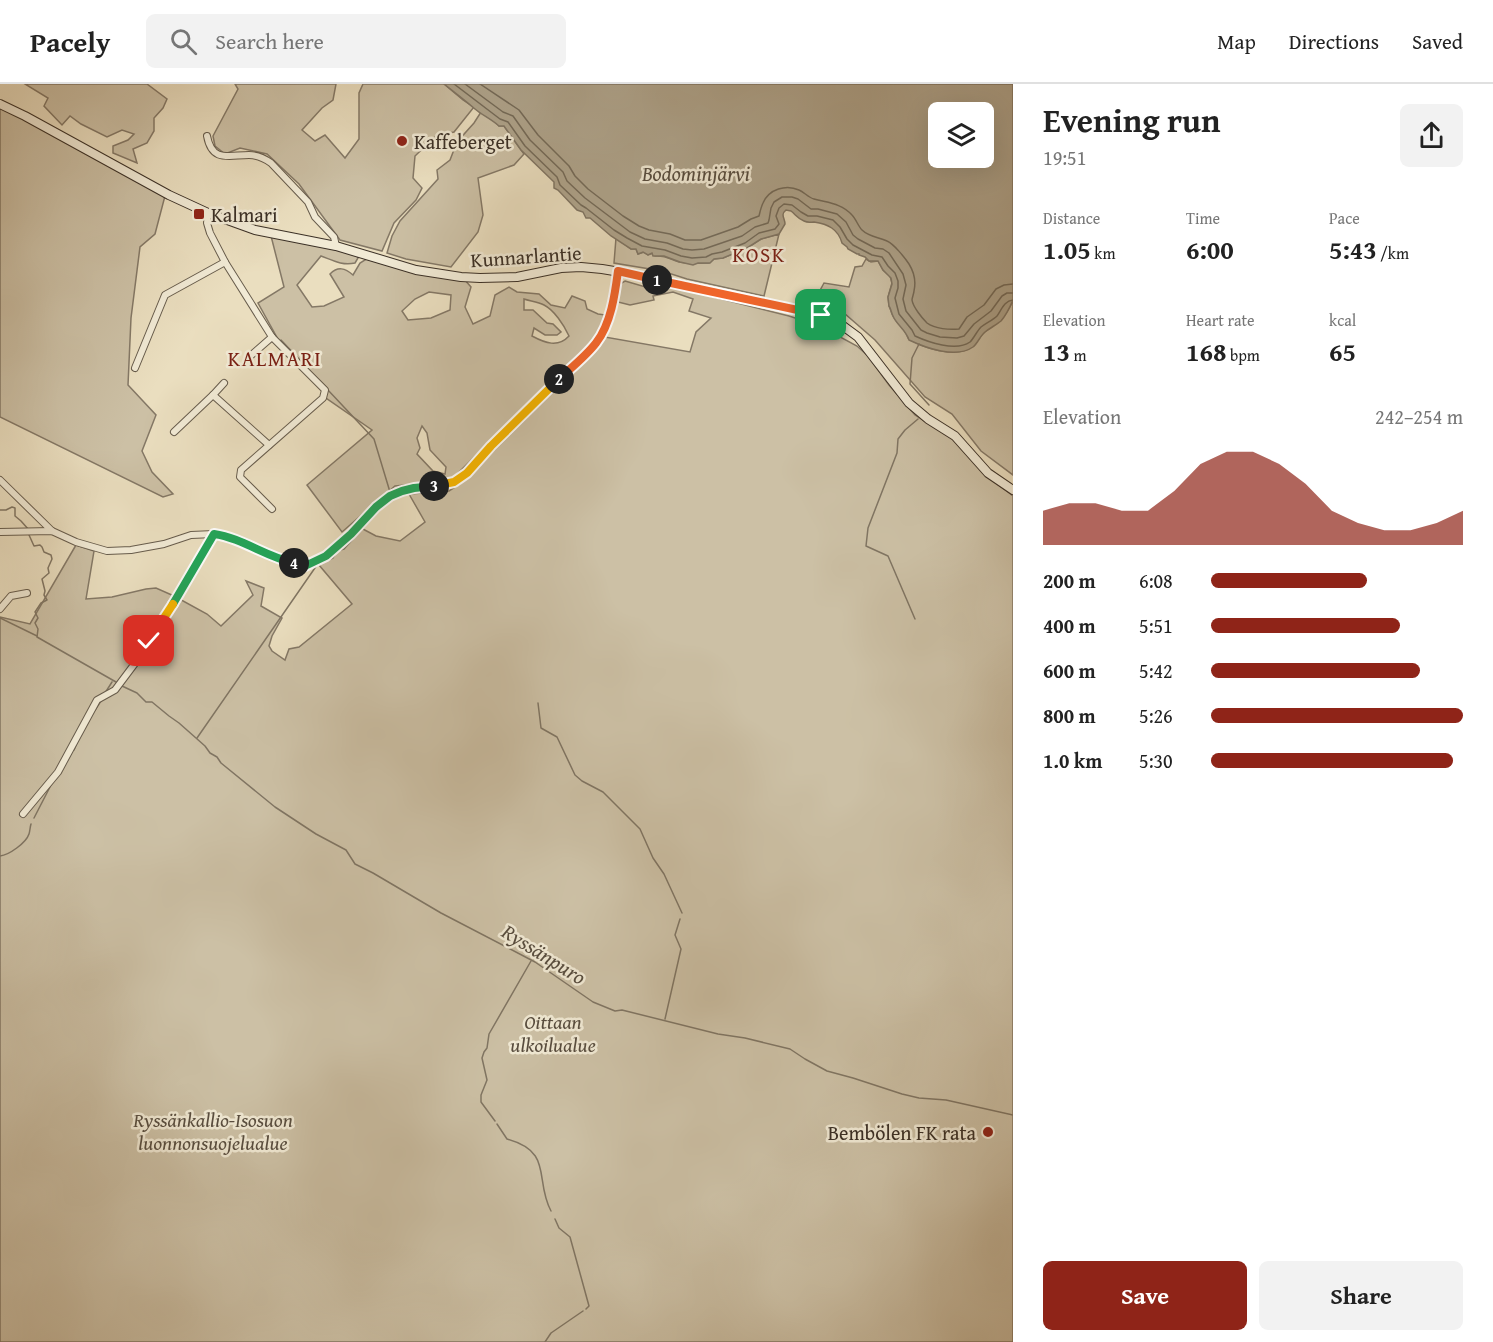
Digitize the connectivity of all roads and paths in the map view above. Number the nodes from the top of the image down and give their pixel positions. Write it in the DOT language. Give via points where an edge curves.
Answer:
graph roads {
  1 [pos="0,104"];
  2 [pos="207,136"];
  3 [pos="208,213"];
  4 [pos="336,246"];
  5 [pos="225,262"];
  6 [pos="618,271"];
  7 [pos="272,337"];
  8 [pos="248,358"];
  9 [pos="135,368"];
  10 [pos="224,383"];
  11 [pos="213,395"];
  12 [pos="174,432"];
  13 [pos="269,445"];
  14 [pos="0,480"];
  15 [pos="1013,489"];
  16 [pos="272,509"];
  17 [pos="52,531"];
  18 [pos="0,532"];
  19 [pos="214,534"];
  20 [pos="27,593"];
  21 [pos="0,609"];
  22 [pos="23,814"];
  1 -- 3 [label="main road, Kunnarlantie"];
  2 -- 4 [label="street" via="216,154 256,155 271,163 308,202 315,217 334,237"];
  3 -- 4 [label="main road, Kunnarlantie" via="255,230"];
  3 -- 5 [label="street" via="207,223"];
  4 -- 6 [label="main road, Kunnarlantie" via="416,270 461,277 517,277 581,267"];
  5 -- 7 [label="street"];
  5 -- 9 [label="street" via="165,295"];
  6 -- 15 [label="main road, Kunnarlantie" via="808,311 839,323 864,343 909,403 955,436 988,473"];
  6 -- 19 [label="street" via="609,315 596,344 454,482 390,496 326,556 305,566"];
  7 -- 8 [label="street"];
  7 -- 13 [label="street" via="325,390 323,398"];
  10 -- 11 [label="street"];
  11 -- 12 [label="street"];
  11 -- 13 [label="street"];
  13 -- 16 [label="street" via="241,470 240,477"];
  14 -- 17 [label="street"];
  17 -- 18 [label="street"];
  17 -- 19 [label="street" via="107,550 131,550 191,535"];
  19 -- 22 [label="street" via="136,662 115,690 98,700 58,772"];
  20 -- 21 [label="street" via="11,596"];
}
